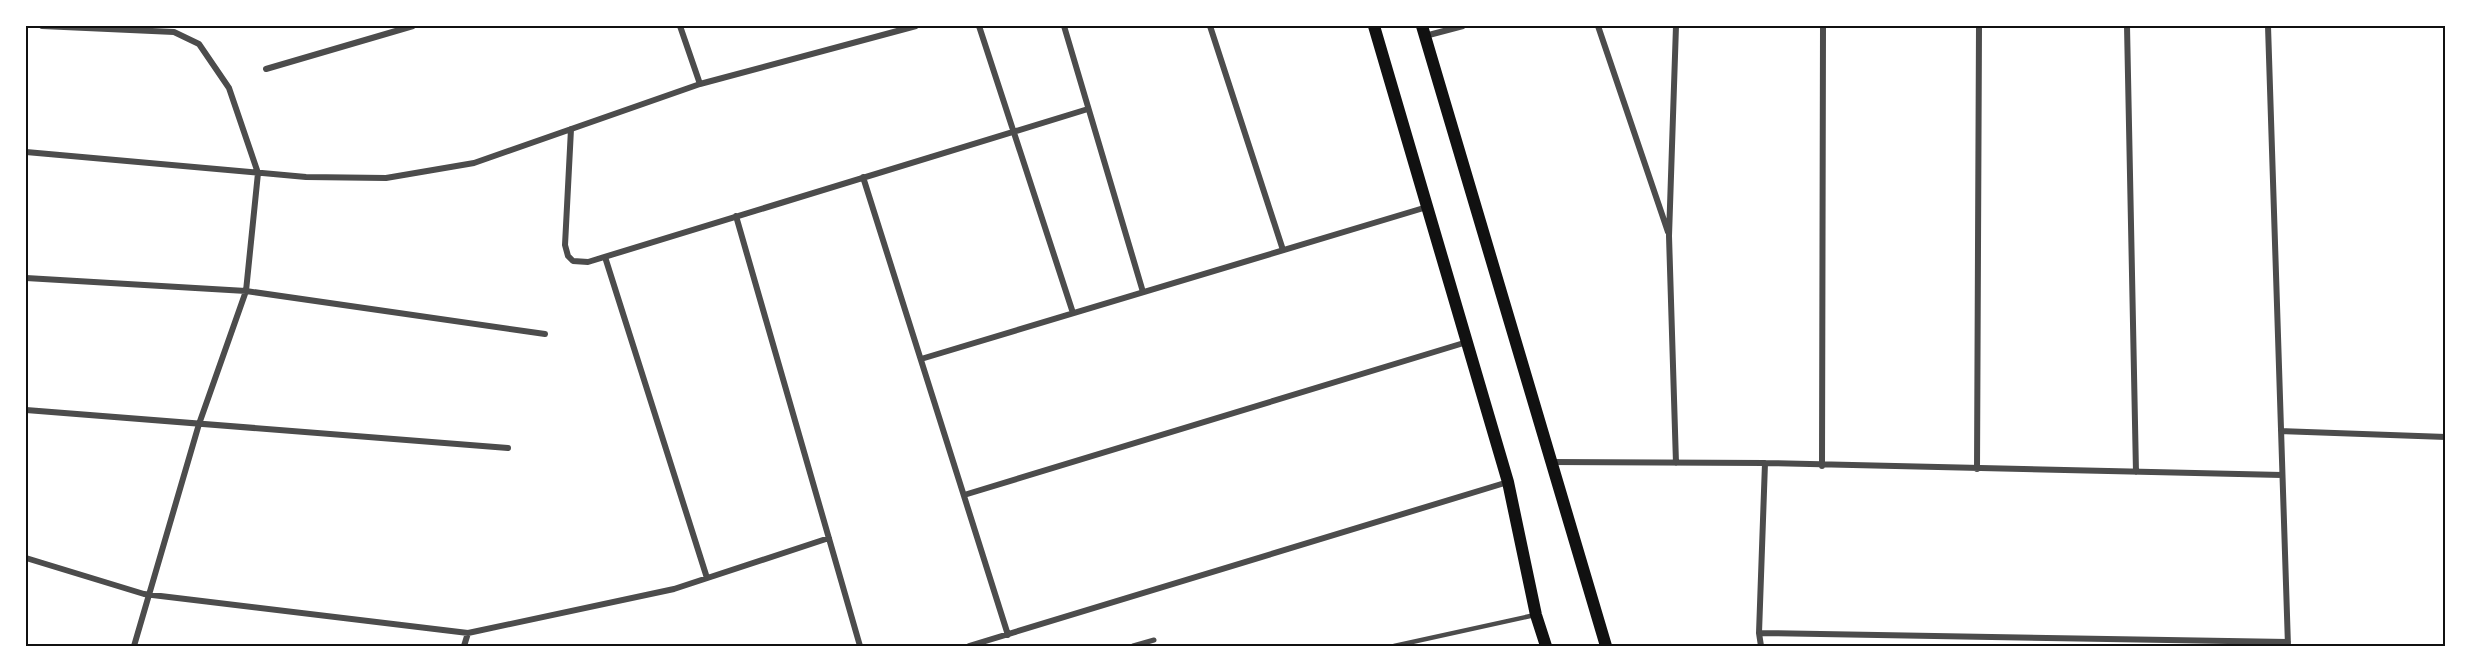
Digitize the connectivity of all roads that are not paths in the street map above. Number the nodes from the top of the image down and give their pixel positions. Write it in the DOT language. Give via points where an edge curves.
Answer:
graph roads {
  1 [pos="42,26"];
  2 [pos="413,26"];
  3 [pos="680,26"];
  4 [pos="916,26"];
  5 [pos="979,26"];
  6 [pos="1064,26"];
  7 [pos="1210,26"];
  8 [pos="1374,26"];
  9 [pos="1463,26"];
  10 [pos="1598,26"];
  11 [pos="1676,26"];
  12 [pos="1823,26"];
  13 [pos="1979,26"];
  14 [pos="2127,26"];
  15 [pos="2268,26"];
  16 [pos="173,29"];
  17 [pos="1424,31"];
  18 [pos="266,69"];
  19 [pos="700,84"];
  20 [pos="1088,109"];
  21 [pos="571,129"];
  22 [pos="1013,132"];
  23 [pos="26,152"];
  24 [pos="258,173"];
  25 [pos="863,177"];
  26 [pos="1427,207"];
  27 [pos="736,216"];
  28 [pos="1669,236"];
  29 [pos="1283,250"];
  30 [pos="605,257"];
  31 [pos="26,278"];
  32 [pos="246,291"];
  33 [pos="1143,292"];
  34 [pos="1073,313"];
  35 [pos="545,334"];
  36 [pos="1467,342"];
  37 [pos="921,359"];
  38 [pos="26,410"];
  39 [pos="200,424"];
  40 [pos="2281,431"];
  41 [pos="2445,437"];
  42 [pos="508,448"];
  43 [pos="1551,462"];
  44 [pos="1676,463"];
  45 [pos="1765,463"];
  46 [pos="1822,466"];
  47 [pos="1977,469"];
  48 [pos="2136,472"];
  49 [pos="2282,475"];
  50 [pos="1508,482"];
  51 [pos="964,495"];
  52 [pos="829,538"];
  53 [pos="26,558"];
  54 [pos="707,578"];
  55 [pos="150,595"];
  56 [pos="1536,615"];
  57 [pos="468,633"];
  58 [pos="1759,633"];
  59 [pos="1008,635"];
  60 [pos="1154,643"];
  61 [pos="2288,644"];
  62 [pos="134,646"];
  63 [pos="464,646"];
  64 [pos="860,646"];
  65 [pos="969,646"];
  66 [pos="1133,646"];
  67 [pos="1159,646"];
  68 [pos="1394,646"];
  69 [pos="1546,646"];
  70 [pos="1606,646"];
  71 [pos="1761,646"];
  1 -- 16 [label="street"];
  2 -- 18 [label="street"];
  3 -- 19 [label="street"];
  4 -- 19 [label="street"];
  5 -- 22 [label="street"];
  6 -- 20 [label="street"];
  7 -- 29 [label="street"];
  8 -- 26 [label="main road"];
  9 -- 17 [label="street"];
  10 -- 28 [label="street"];
  11 -- 28 [label="street"];
  12 -- 46 [label="street"];
  13 -- 47 [label="street"];
  14 -- 48 [label="street"];
  15 -- 40 [label="street"];
  16 -- 24 [label="street" via="199,44 229,88"];
  17 -- 43 [label="main road"];
  19 -- 21 [label="street"];
  20 -- 22 [label="street"];
  20 -- 33 [label="street"];
  21 -- 24 [label="street" via="474,163 386,178"];
  21 -- 30 [label="street" via="567,256 573,261 588,262"];
  22 -- 25 [label="street"];
  22 -- 34 [label="street"];
  23 -- 24 [label="street"];
  24 -- 32 [label="street"];
  25 -- 27 [label="street"];
  25 -- 37 [label="street"];
  26 -- 29 [label="street"];
  26 -- 36 [label="main road"];
  27 -- 30 [label="street"];
  27 -- 52 [label="street"];
  28 -- 44 [label="street"];
  29 -- 33 [label="street"];
  30 -- 54 [label="street"];
  31 -- 32 [label="street"];
  32 -- 35 [label="street"];
  32 -- 39 [label="street"];
  33 -- 34 [label="street"];
  34 -- 37 [label="street"];
  36 -- 50 [label="main road"];
  36 -- 51 [label="street"];
  37 -- 51 [label="street"];
  38 -- 39 [label="street"];
  39 -- 42 [label="street"];
  39 -- 55 [label="street"];
  40 -- 41 [label="street"];
  40 -- 49 [label="street"];
  43 -- 44 [label="street"];
  43 -- 70 [label="main road"];
  44 -- 45 [label="street"];
  45 -- 46 [label="street"];
  45 -- 58 [label="street"];
  46 -- 47 [label="street"];
  47 -- 48 [label="street"];
  48 -- 49 [label="street"];
  49 -- 61 [label="street"];
  50 -- 56 [label="main road"];
  50 -- 59 [label="street"];
  51 -- 59 [label="street"];
  52 -- 54 [label="street"];
  52 -- 64 [label="street"];
  53 -- 55 [label="street"];
  54 -- 57 [label="street" via="674,589"];
  55 -- 57 [label="street"];
  55 -- 62 [label="street"];
  56 -- 68 [label="lane"];
  56 -- 69 [label="main road"];
  57 -- 63 [label="street"];
  58 -- 61 [label="street"];
  58 -- 71 [label="street"];
  59 -- 65 [label="street"];
  60 -- 66 [label="street"];
  60 -- 67 [label="street"];
}
